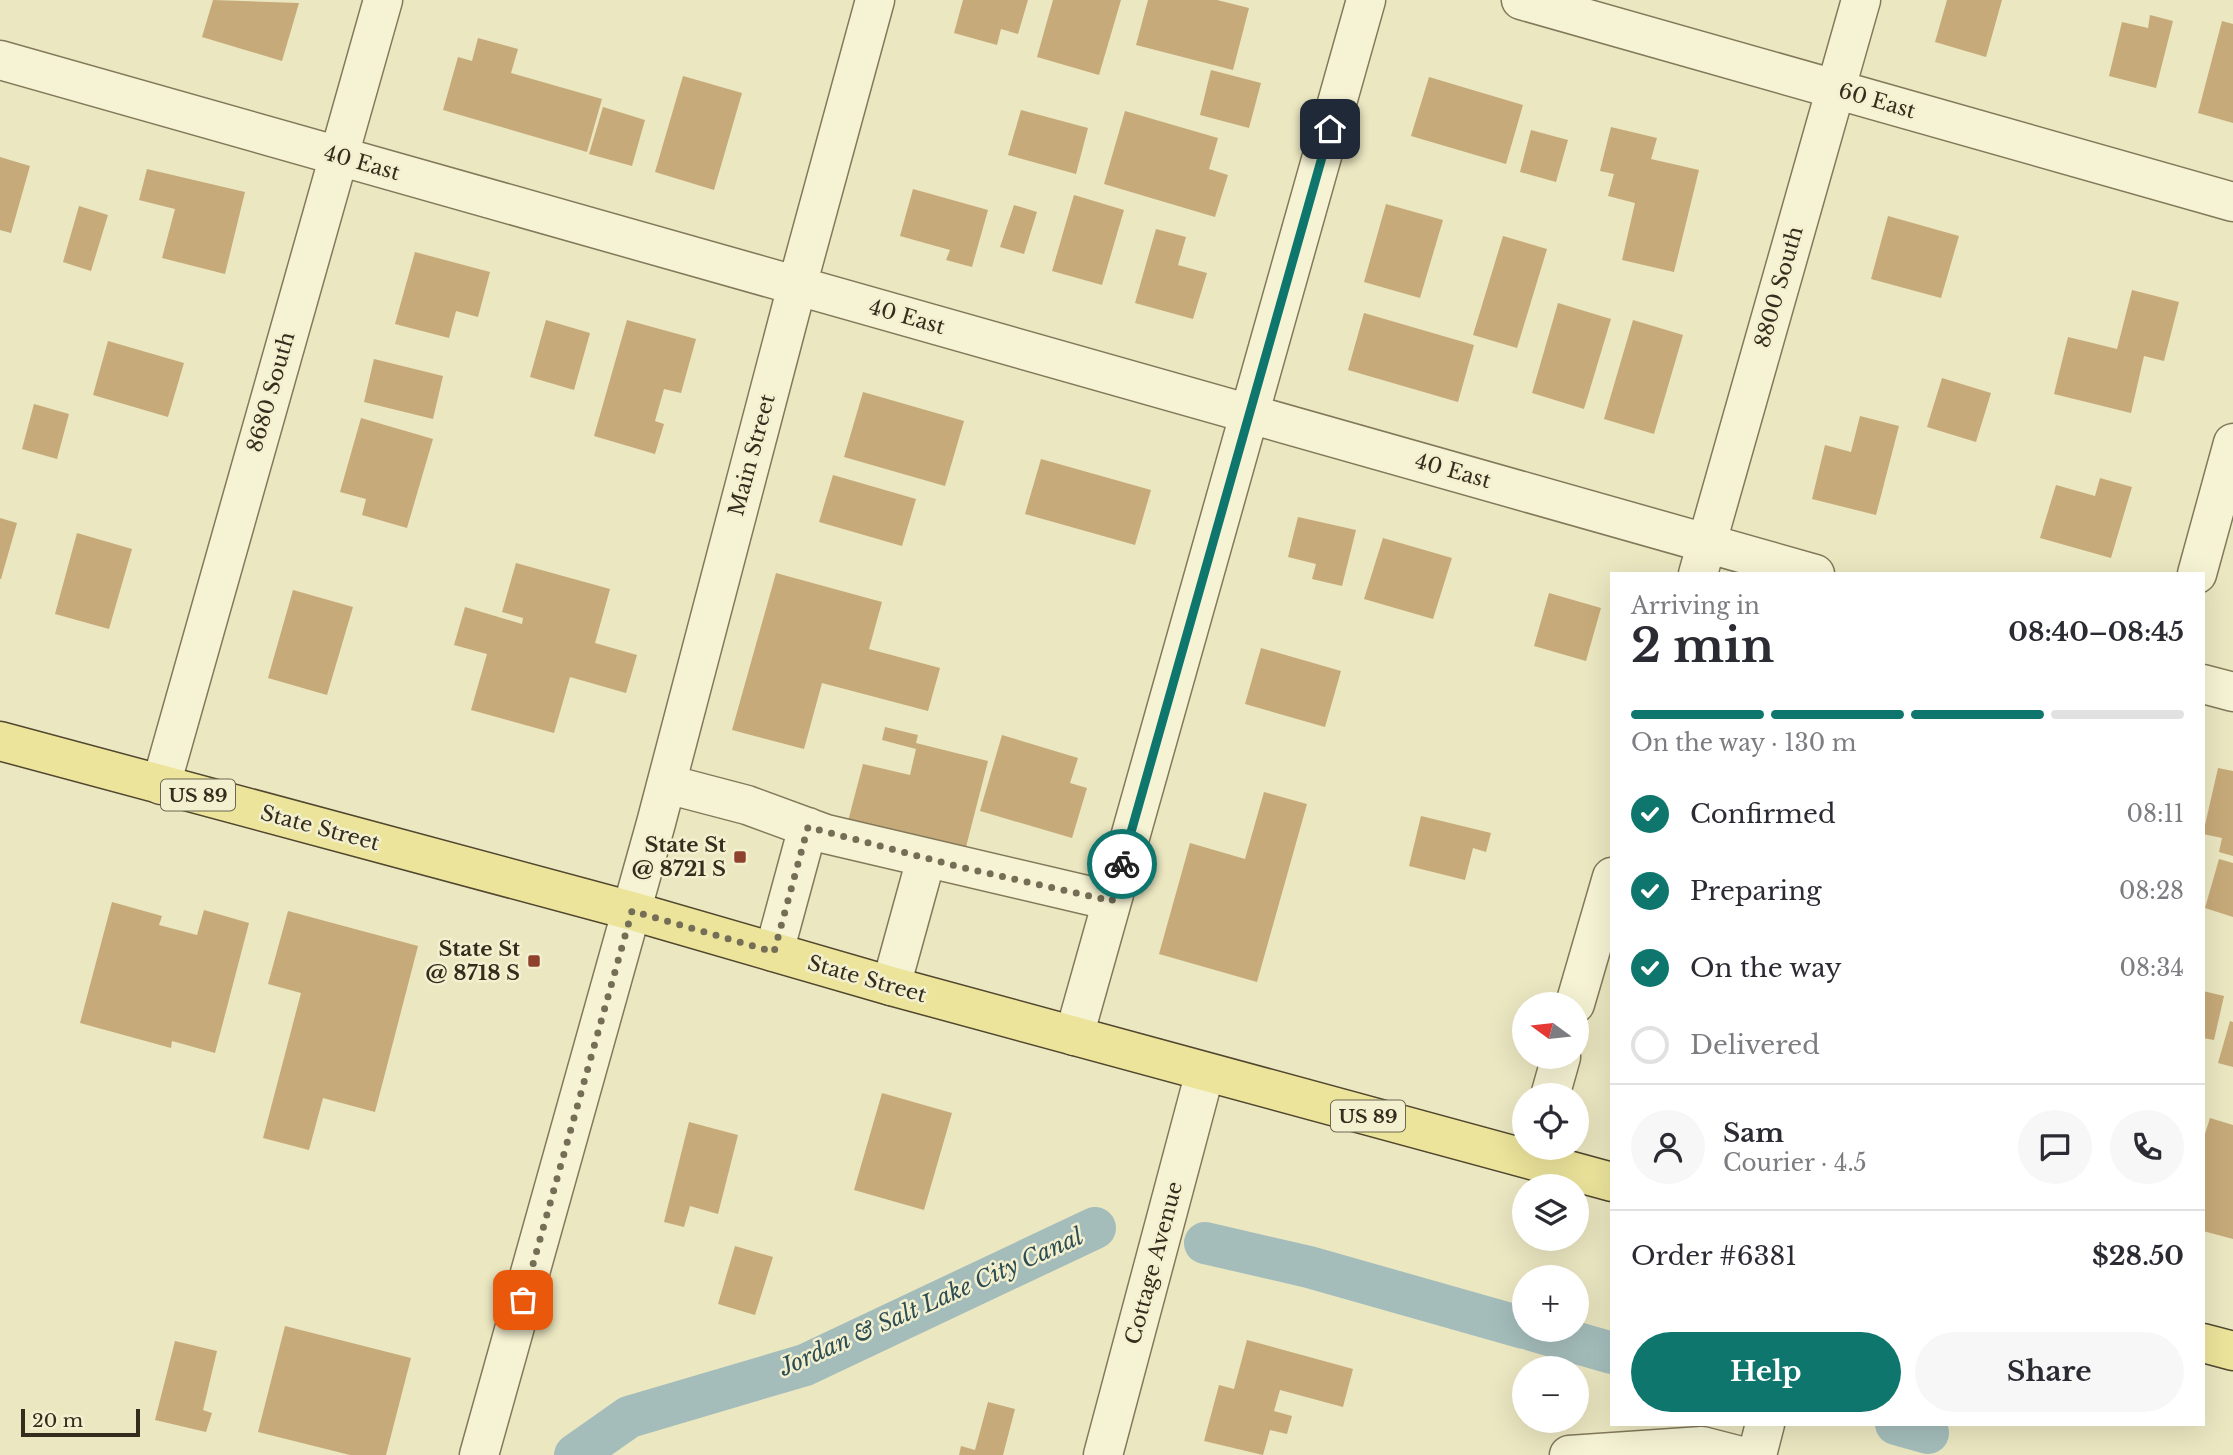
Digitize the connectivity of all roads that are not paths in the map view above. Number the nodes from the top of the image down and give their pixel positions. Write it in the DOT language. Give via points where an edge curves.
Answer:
graph roads {
  1 [pos="383,0"];
  2 [pos="876,0"];
  3 [pos="1366,0"];
  4 [pos="1521,0"];
  5 [pos="1861,0"];
  6 [pos="0,60"];
  7 [pos="1836,89"];
  8 [pos="337,155"];
  9 [pos="2233,202"];
  10 [pos="797,286"];
  11 [pos="1250,414"];
  12 [pos="2233,443"];
  13 [pos="1702,559"];
  14 [pos="1800,572"];
  15 [pos="2198,572"];
  16 [pos="2205,685"];
  17 [pos="2233,692"];
  18 [pos="0,741"];
  19 [pos="667,784"];
  20 [pos="161,785"];
  21 [pos="808,827"];
  22 [pos="926,859"];
  23 [pos="1610,884"];
  24 [pos="1112,901"];
  25 [pos="632,911"];
  26 [pos="774,952"];
  27 [pos="891,986"];
  28 [pos="1579,992"];
  29 [pos="1074,1036"];
  30 [pos="1205,1072"];
  31 [pos="1512,1149"];
  32 [pos="1550,1160"];
  33 [pos="1610,1181"];
  34 [pos="2205,1344"];
  35 [pos="2233,1351"];
  36 [pos="1764,1426"];
  37 [pos="1715,1442"];
  38 [pos="480,1455"];
  39 [pos="1103,1455"];
  40 [pos="1570,1455"];
  41 [pos="1757,1455"];
  1 -- 8 [label="street, 8680 South"];
  2 -- 10 [label="street, Main Street"];
  3 -- 11 [label="street"];
  4 -- 7 [label="street, 60 East"];
  5 -- 7 [label="street, 8800 South"];
  6 -- 8 [label="street, 40 East"];
  7 -- 9 [label="street, 60 East"];
  7 -- 13 [label="street, 8800 South"];
  8 -- 10 [label="street, 40 East"];
  8 -- 20 [label="street, 8680 South"];
  10 -- 11 [label="street, 40 East"];
  10 -- 19 [label="street, Main Street"];
  11 -- 13 [label="street, 40 East"];
  11 -- 24 [label="street"];
  12 -- 15 [label="street"];
  13 -- 14 [label="street, 40 East"];
  16 -- 17 [label="street"];
  18 -- 20 [label="main road, State Street / US 89"];
  19 -- 21 [label="street"];
  19 -- 25 [label="street, Main Street"];
  20 -- 25 [label="main road, State Street / US 89"];
  21 -- 22 [label="street"];
  21 -- 26 [label="street"];
  22 -- 24 [label="street"];
  22 -- 27 [label="street"];
  23 -- 28 [label="street"];
  24 -- 29 [label="street"];
  25 -- 26 [label="main road, State Street / US 89"];
  25 -- 38 [label="street, Main Street"];
  26 -- 27 [label="main road, State Street / US 89"];
  27 -- 29 [label="main road, State Street / US 89"];
  29 -- 30 [label="main road, State Street / US 89"];
  30 -- 31 [label="main road, State Street / US 89"];
  30 -- 39 [label="street, Cottage Avenue"];
  32 -- 33 [label="main road, State Street / US 89"];
  34 -- 35 [label="main road"];
  36 -- 41 [label="street"];
  37 -- 40 [label="street"];
}
